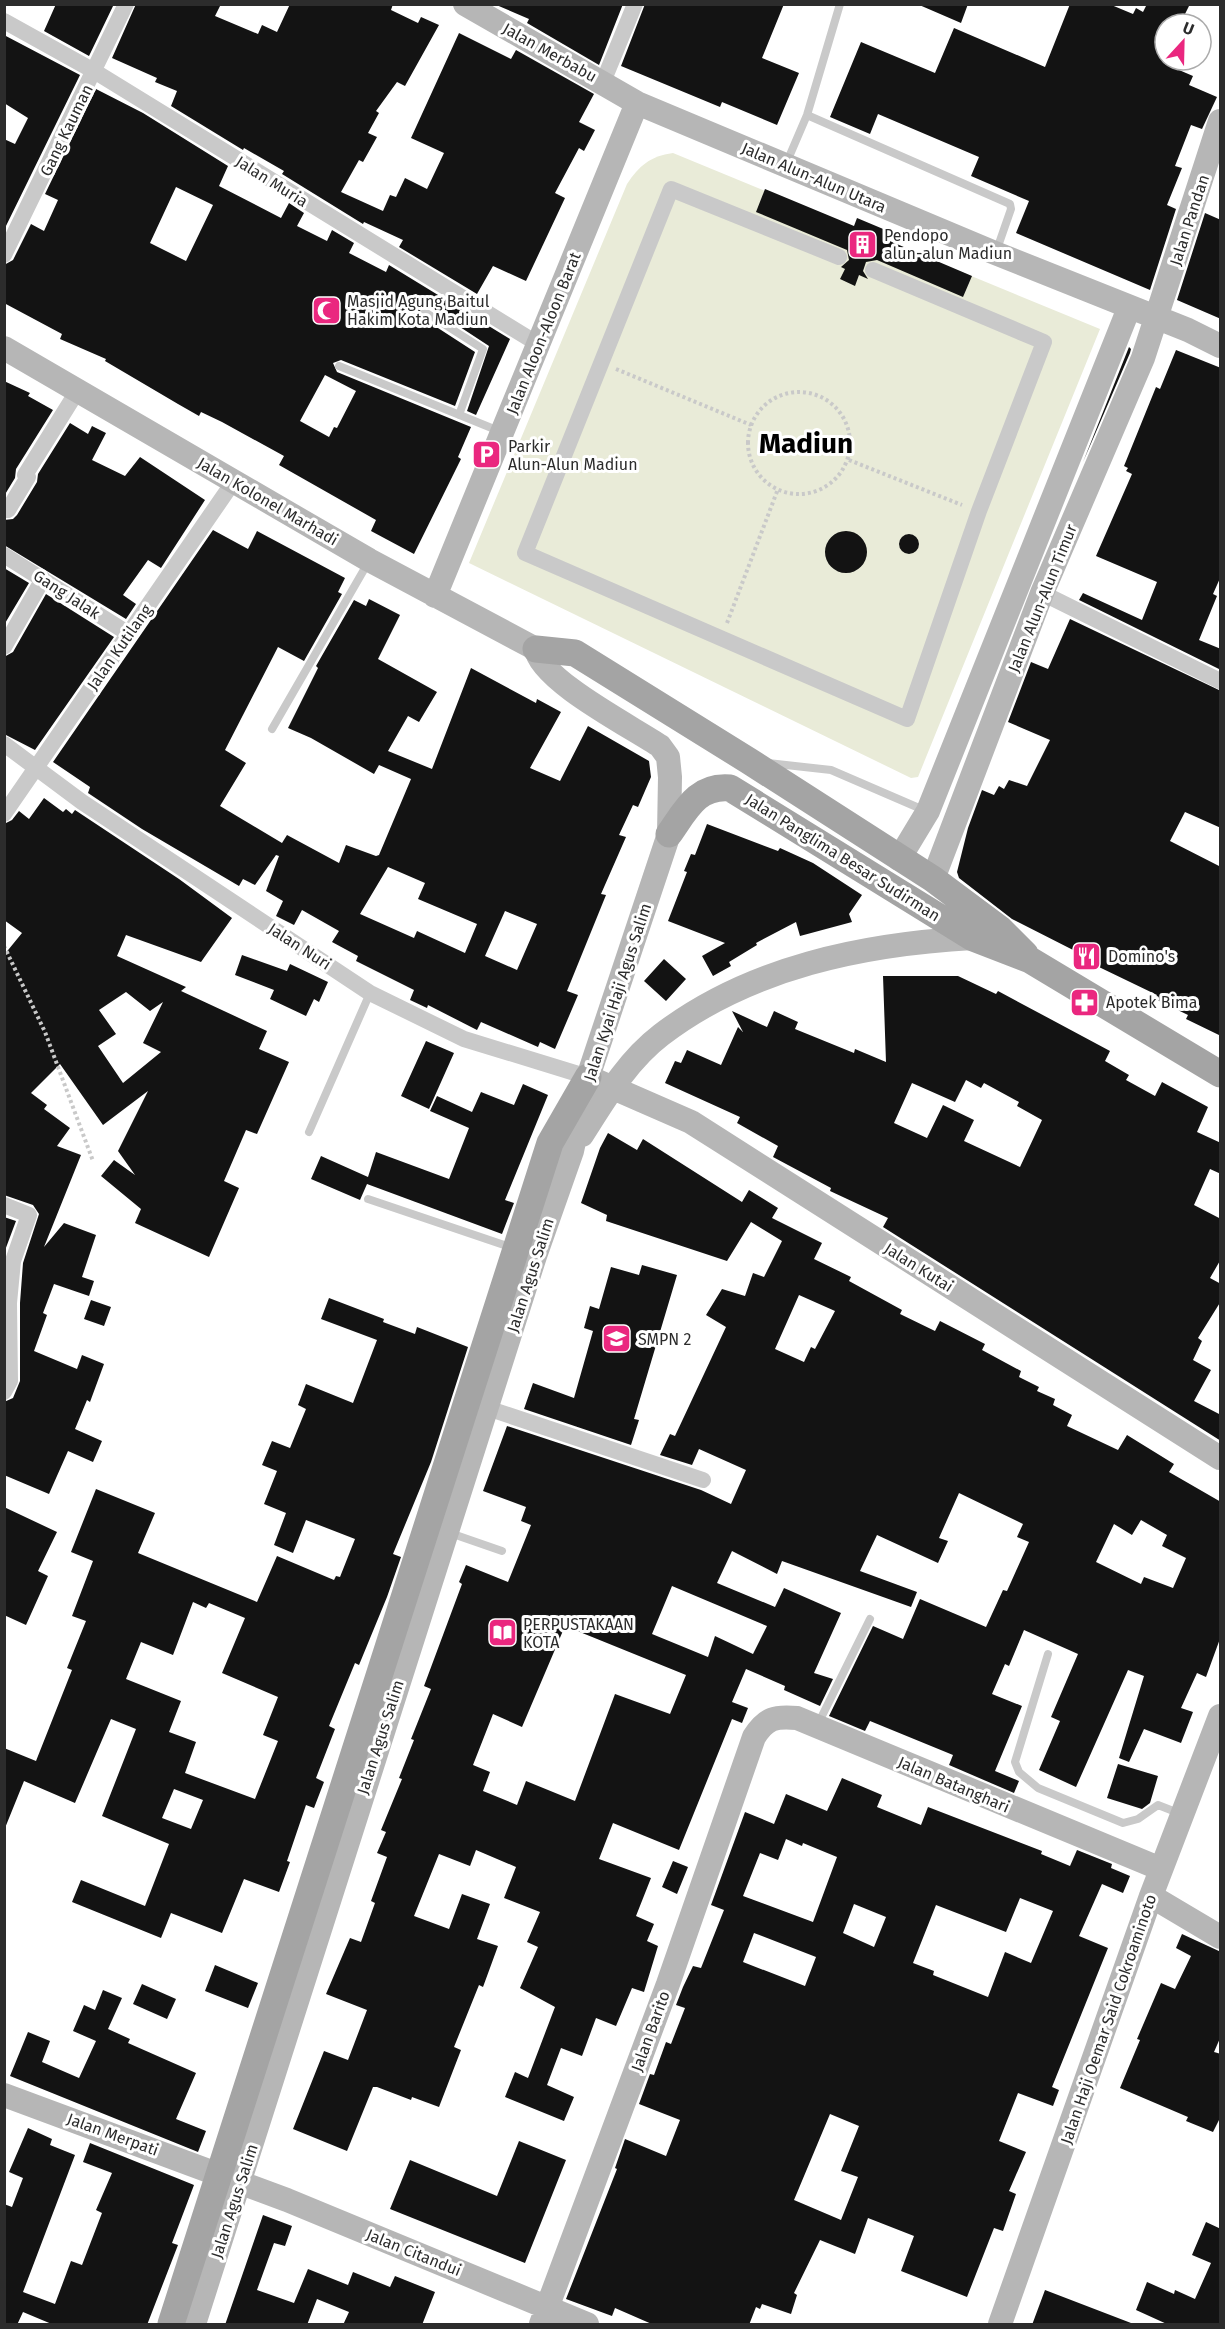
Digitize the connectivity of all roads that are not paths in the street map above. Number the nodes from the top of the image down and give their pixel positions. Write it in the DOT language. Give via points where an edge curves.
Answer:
graph roads {
  1 [pos="126,4"];
  2 [pos="465,4"];
  3 [pos="635,4"];
  4 [pos="840,4"];
  5 [pos="4,21"];
  6 [pos="94,71"];
  7 [pos="603,82"];
  8 [pos="637,103"];
  9 [pos="807,115"];
  10 [pos="1221,121"];
  11 [pos="786,165"];
  12 [pos="995,253"];
  13 [pos="4,255"];
  14 [pos="839,257"];
  15 [pos="873,270"];
  16 [pos="1129,308"];
  17 [pos="426,312"];
  18 [pos="1157,319"];
  19 [pos="538,344"];
  20 [pos="1221,346"];
  21 [pos="4,348"];
  22 [pos="339,366"];
  23 [pos="78,390"];
  24 [pos="459,415"];
  25 [pos="502,432"];
  26 [pos="234,481"];
  27 [pos="4,508"];
  28 [pos="4,555"];
  29 [pos="369,560"];
  30 [pos="43,579"];
  31 [pos="1042,593"];
  32 [pos="435,596"];
  33 [pos="129,634"];
  34 [pos="4,646"];
  35 [pos="536,649"];
  36 [pos="1221,681"];
  37 [pos="272,729"];
  38 [pos="4,744"];
  39 [pos="749,761"];
  40 [pos="37,766"];
  41 [pos="928,811"];
  42 [pos="4,814"];
  43 [pos="669,834"];
  44 [pos="899,859"];
  45 [pos="933,879"];
  46 [pos="974,938"];
  47 [pos="1030,960"];
  48 [pos="370,993"];
  49 [pos="1221,1074"];
  50 [pos="600,1082"];
  51 [pos="309,1132"];
  52 [pos="572,1151"];
  53 [pos="368,1199"];
  54 [pos="4,1205"];
  55 [pos="525,1253"];
  56 [pos="4,1392"];
  57 [pos="487,1408"];
  58 [pos="1221,1458"];
  59 [pos="703,1480"];
  60 [pos="445,1502"];
  61 [pos="446,1532"];
  62 [pos="502,1551"];
  63 [pos="870,1619"];
  64 [pos="1048,1654"];
  65 [pos="1221,1716"];
  66 [pos="817,1726"];
  67 [pos="754,1737"];
  68 [pos="1182,1815"];
  69 [pos="332,1852"];
  70 [pos="1161,1869"];
  71 [pos="1151,1896"];
  72 [pos="1221,1937"];
  73 [pos="4,2095"];
  74 [pos="230,2179"];
  75 [pos="545,2316"];
  76 [pos="171,2325"];
  77 [pos="194,2325"];
  78 [pos="587,2325"];
  79 [pos="1000,2325"];
  1 -- 6 [label="street, Gang Kauman"];
  2 -- 7 [label="street, Jalan Merbabu"];
  3 -- 7 [label="street"];
  4 -- 9 [label="lane"];
  5 -- 6 [label="street, Jalan Muria"];
  6 -- 13 [label="street, Gang Kauman"];
  6 -- 19 [label="street, Jalan Muria"];
  7 -- 8 [label="street, Jalan Merbabu"];
  8 -- 11 [label="street, Jalan Alun-Alun Utara"];
  8 -- 19 [label="street, Jalan Aloon-Aloon Barat"];
  9 -- 11 [label="lane"];
  9 -- 12 [label="lane" via="1010,204"];
  10 -- 18 [label="street, Jalan Pandan"];
  11 -- 12 [label="street, Jalan Alun-Alun Utara"];
  12 -- 16 [label="street, Jalan Alun-Alun Utara"];
  14 -- 15 [label="street" via="671,189 525,553 907,719 979,511 1044,342"];
  16 -- 18 [label="street, Jalan Alun-Alun Utara"];
  16 -- 41 [label="street, Jalan Alun-Alun Timur"];
  17 -- 24 [label="lane" via="483,349"];
  18 -- 20 [label="street, Jalan Alun-Alun Utara"];
  18 -- 31 [label="street, Jalan Alun-Alun Timur"];
  19 -- 25 [label="street, Jalan Aloon-Aloon Barat"];
  21 -- 23 [label="street, Jalan Kolonel Marhadi"];
  22 -- 24 [label="lane"];
  23 -- 26 [label="street, Jalan Kolonel Marhadi"];
  23 -- 27 [label="street" via="8,510"];
  24 -- 25 [label="lane"];
  25 -- 32 [label="street, Jalan Aloon-Aloon Barat"];
  26 -- 29 [label="street, Jalan Kolonel Marhadi"];
  26 -- 33 [label="street, Jalan Kutilang"];
  28 -- 30 [label="street, Gang Jalak"];
  29 -- 32 [label="street, Jalan Kolonel Marhadi"];
  29 -- 37 [label="lane"];
  30 -- 33 [label="street, Gang Jalak"];
  30 -- 34 [label="street"];
  31 -- 36 [label="street"];
  31 -- 45 [label="street, Jalan Alun-Alun Timur"];
  32 -- 35 [label="street, Jalan Kolonel Marhadi"];
  33 -- 40 [label="street, Jalan Kutilang"];
  35 -- 39 [label="main road, Jalan Kolonel Marhadi" via="575,653"];
  35 -- 43 [label="street" via="537,657 556,681 660,746 668,757"];
  38 -- 40 [label="street, Jalan Nuri"];
  39 -- 41 [label="lane" via="831,770"];
  39 -- 44 [label="main road, Jalan Panglima Besar Sudirman"];
  40 -- 42 [label="street, Jalan Kutilang"];
  40 -- 48 [label="street, Jalan Nuri" via="82,802"];
  41 -- 44 [label="street, Jalan Alun-Alun Timur"];
  43 -- 46 [label="main road, Jalan Panglima Besar Sudirman" via="692,801 715,787 730,788"];
  43 -- 50 [label="street, Jalan Kyai Haji Agus Salim"];
  44 -- 45 [label="main road, Jalan Panglima Besar Sudirman"];
  45 -- 47 [label="main road, Jalan Panglima Besar Sudirman" via="1000,929"];
  46 -- 47 [label="main road, Jalan Panglima Besar Sudirman"];
  46 -- 50 [label="street" via="908,942 855,951 782,973 736,992 668,1031"];
  47 -- 49 [label="main road, Jalan Panglima Besar Sudirman"];
  48 -- 50 [label="street, Jalan Nuri" via="464,1039"];
  48 -- 51 [label="lane"];
  50 -- 52 [label="street, Jalan Kyai Haji Agus Salim"];
  50 -- 55 [label="main road" via="576,1095 550,1143"];
  50 -- 58 [label="street, Jalan Kutai" via="691,1122"];
  52 -- 55 [label="street, Jalan Agus Salim"];
  53 -- 55 [label="lane"];
  54 -- 56 [label="street" via="29,1215 13,1261 10,1382"];
  55 -- 57 [label="street, Jalan Agus Salim"];
  55 -- 60 [label="main road"];
  57 -- 59 [label="street"];
  57 -- 60 [label="street, Jalan Agus Salim"];
  60 -- 61 [label="street, Jalan Agus Salim"];
  60 -- 69 [label="main road"];
  61 -- 62 [label="lane"];
  61 -- 69 [label="street, Jalan Agus Salim"];
  63 -- 66 [label="lane"];
  64 -- 68 [label="lane" via="1015,1762 1019,1772 1038,1788 1123,1822 1138,1819 1158,1804"];
  65 -- 68 [label="street, Jalan Haji Oemar Said Cokroaminoto"];
  66 -- 67 [label="street, Jalan Batanghari" via="778,1716 764,1721"];
  66 -- 70 [label="street, Jalan Batanghari"];
  67 -- 75 [label="street, Jalan Barito"];
  68 -- 70 [label="street, Jalan Haji Oemar Said Cokroaminoto"];
  69 -- 74 [label="main road"];
  70 -- 71 [label="street, Jalan Haji Oemar Said Cokroaminoto"];
  71 -- 72 [label="street"];
  71 -- 79 [label="street, Jalan Haji Oemar Said Cokroaminoto"];
  73 -- 74 [label="street, Jalan Merpati"];
  74 -- 75 [label="street, Jalan Citandui"];
  74 -- 76 [label="main road"];
  74 -- 77 [label="street, Jalan Agus Salim"];
  75 -- 78 [label="street, Jalan Citandui"];
}
